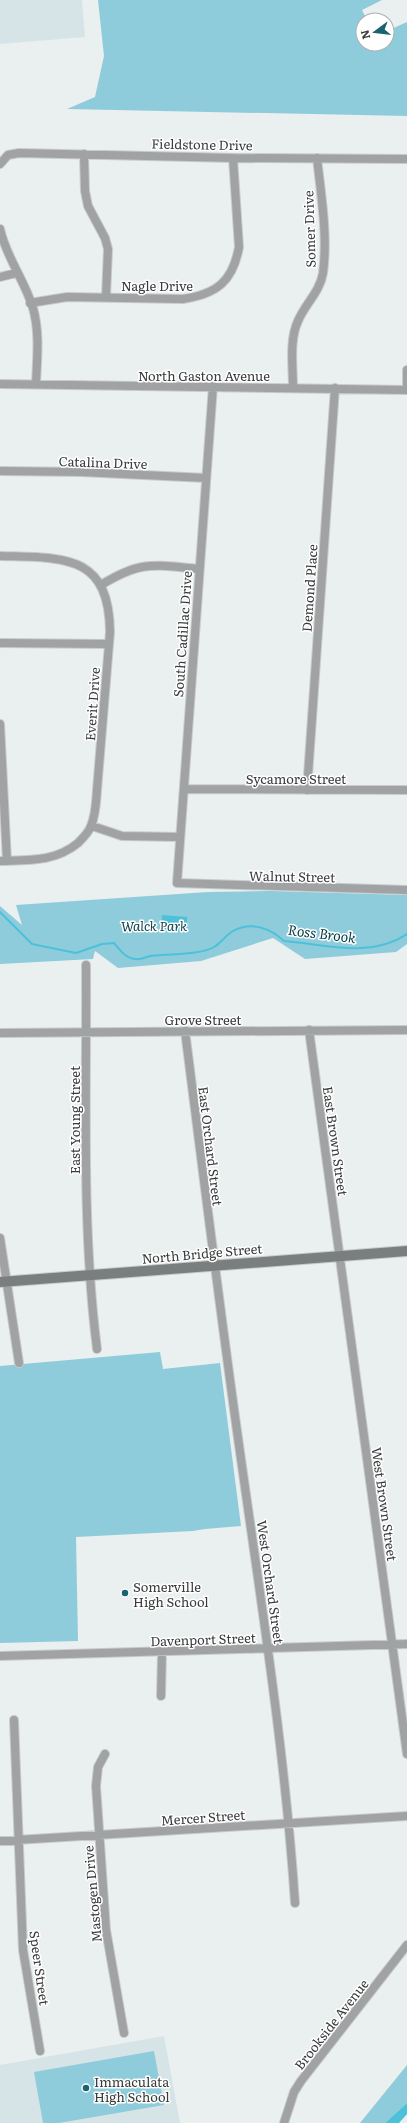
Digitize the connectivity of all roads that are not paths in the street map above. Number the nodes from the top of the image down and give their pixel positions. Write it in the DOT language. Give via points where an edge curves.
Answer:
graph roads {
  1 [pos="84,154"];
  2 [pos="233,158"];
  3 [pos="317,158"];
  4 [pos="407,159"];
  5 [pos="0,164"];
  6 [pos="0,229"];
  7 [pos="16,273"];
  8 [pos="0,277"];
  9 [pos="106,297"];
  10 [pos="30,303"];
  11 [pos="407,370"];
  12 [pos="0,384"];
  13 [pos="36,384"];
  14 [pos="213,386"];
  15 [pos="294,388"];
  16 [pos="335,388"];
  17 [pos="407,390"];
  18 [pos="0,471"];
  19 [pos="206,478"];
  20 [pos="0,556"];
  21 [pos="199,569"];
  22 [pos="101,585"];
  23 [pos="0,643"];
  24 [pos="108,644"];
  25 [pos="0,724"];
  26 [pos="184,789"];
  27 [pos="307,790"];
  28 [pos="407,790"];
  29 [pos="92,826"];
  30 [pos="180,837"];
  31 [pos="4,861"];
  32 [pos="177,884"];
  33 [pos="407,890"];
  34 [pos="86,965"];
  35 [pos="309,1030"];
  36 [pos="407,1030"];
  37 [pos="185,1031"];
  38 [pos="86,1032"];
  39 [pos="0,1033"];
  40 [pos="0,1238"];
  41 [pos="407,1251"];
  42 [pos="339,1256"];
  43 [pos="214,1265"];
  44 [pos="89,1276"];
  45 [pos="4,1282"];
  46 [pos="97,1350"];
  47 [pos="19,1363"];
  48 [pos="392,1644"];
  49 [pos="407,1644"];
  50 [pos="269,1649"];
  51 [pos="162,1652"];
  52 [pos="0,1656"];
  53 [pos="161,1696"];
  54 [pos="14,1720"];
  55 [pos="105,1754"];
  56 [pos="407,1754"];
  57 [pos="407,1816"];
  58 [pos="290,1823"];
  59 [pos="100,1835"];
  60 [pos="18,1840"];
  61 [pos="0,1841"];
  62 [pos="295,1903"];
  63 [pos="407,1945"];
  64 [pos="124,2033"];
  65 [pos="40,2051"];
  66 [pos="284,2123"];
  1 -- 2 [label="street, Fieldstone Drive"];
  1 -- 5 [label="street, Fieldstone Drive" via="19,153 8,155"];
  1 -- 9 [label="street" via="88,206 108,249"];
  2 -- 3 [label="street, Fieldstone Drive"];
  2 -- 9 [label="street, Nagle Drive" via="239,247 236,259 222,284 200,297 183,299"];
  3 -- 4 [label="street, Fieldstone Drive"];
  3 -- 15 [label="street, Somer Drive" via="323,215 323,273 317,292 301,314 294,331"];
  6 -- 7 [label="street"];
  7 -- 8 [label="street"];
  7 -- 10 [label="street"];
  9 -- 10 [label="street, Nagle Drive" via="67,297"];
  10 -- 13 [label="street" via="36,320 38,347"];
  11 -- 17 [label="street"];
  12 -- 13 [label="street, North Gaston Avenue"];
  13 -- 14 [label="street, North Gaston Avenue"];
  14 -- 15 [label="street, North Gaston Avenue"];
  14 -- 19 [label="street, South Cadillac Drive"];
  15 -- 16 [label="street, North Gaston Avenue"];
  16 -- 17 [label="street, North Gaston Avenue"];
  16 -- 27 [label="street, Demond Place"];
  18 -- 19 [label="street, Catalina Drive"];
  19 -- 21 [label="street, South Cadillac Drive"];
  20 -- 22 [label="street" via="70,561 89,571"];
  21 -- 22 [label="street" via="141,566"];
  21 -- 26 [label="street, South Cadillac Drive"];
  22 -- 24 [label="street, Everit Drive" via="110,615"];
  23 -- 24 [label="street"];
  24 -- 29 [label="street, Everit Drive"];
  25 -- 31 [label="street"];
  26 -- 27 [label="street, Sycamore Street"];
  26 -- 30 [label="street, South Cadillac Drive"];
  27 -- 28 [label="street, Sycamore Street"];
  29 -- 30 [label="street" via="122,836"];
  29 -- 31 [label="street" via="82,839 58,856 44,860"];
  30 -- 32 [label="street, South Cadillac Drive"];
  32 -- 33 [label="street, Walnut Street"];
  34 -- 38 [label="street, East Young Street"];
  35 -- 36 [label="street, Grove Street"];
  35 -- 37 [label="street, Grove Street"];
  35 -- 42 [label="street, East Brown Street"];
  37 -- 38 [label="street, Grove Street"];
  37 -- 43 [label="street, East Orchard Street"];
  38 -- 39 [label="street, Grove Street"];
  38 -- 44 [label="street, East Young Street" via="86,1216"];
  40 -- 45 [label="street"];
  41 -- 42 [label="street, North Bridge Street"];
  42 -- 43 [label="street, North Bridge Street"];
  42 -- 48 [label="street, West Brown Street"];
  43 -- 44 [label="street, North Bridge Street"];
  43 -- 50 [label="street, West Orchard Street"];
  44 -- 45 [label="street, North Bridge Street"];
  44 -- 46 [label="street, East Young Street"];
  45 -- 47 [label="street"];
  48 -- 49 [label="street, Davenport Street"];
  48 -- 50 [label="street, Davenport Street"];
  48 -- 56 [label="street, West Brown Street"];
  50 -- 51 [label="street, Davenport Street"];
  50 -- 58 [label="street, West Orchard Street"];
  51 -- 52 [label="street, Davenport Street"];
  51 -- 53 [label="street"];
  54 -- 60 [label="street, Speer Street"];
  55 -- 59 [label="street, Mastogen Drive" via="96,1776"];
  57 -- 58 [label="street, Mercer Street"];
  58 -- 59 [label="street, Mercer Street"];
  58 -- 62 [label="street, West Orchard Street"];
  59 -- 60 [label="street, Mercer Street"];
  59 -- 64 [label="street, Mastogen Drive" via="106,1930"];
  60 -- 61 [label="street, Mercer Street"];
  60 -- 65 [label="street, Speer Street" via="23,1950"];
  63 -- 66 [label="street, Brookside Avenue" via="301,2081 294,2092"];
}
